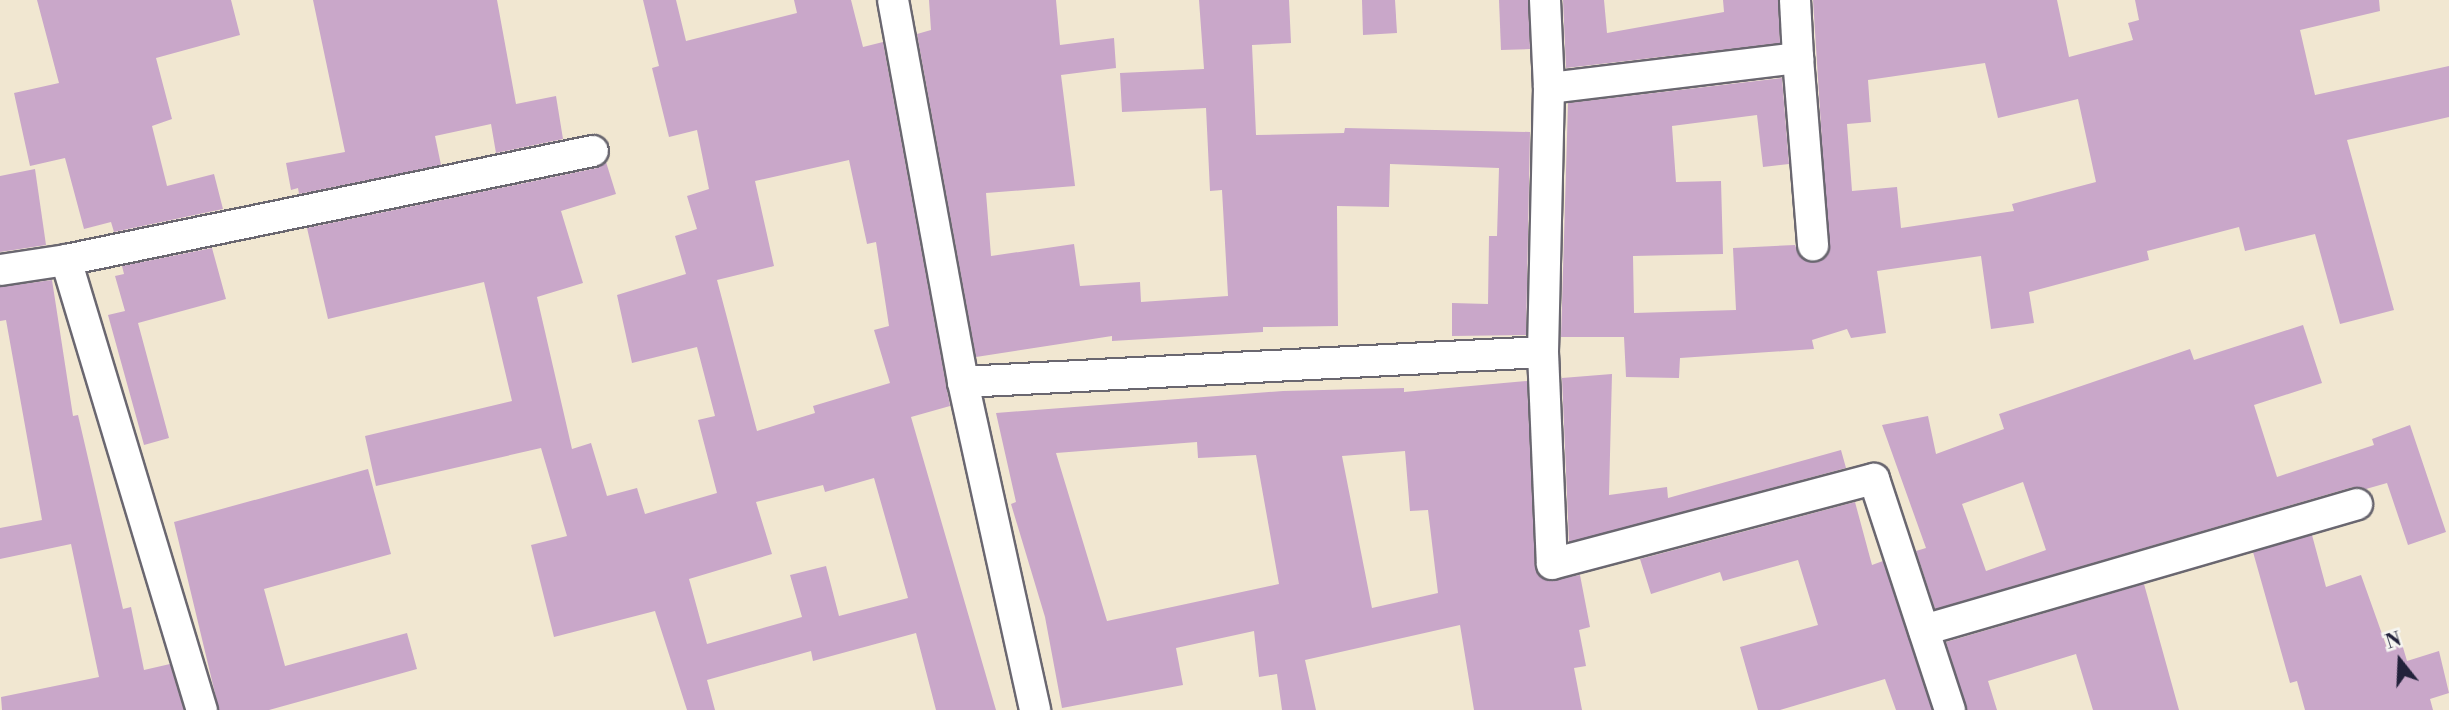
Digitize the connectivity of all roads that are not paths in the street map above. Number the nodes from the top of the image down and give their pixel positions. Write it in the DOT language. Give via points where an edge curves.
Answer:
graph roads {
  1 [pos="893,0"];
  2 [pos="1545,0"];
  3 [pos="1795,0"];
  4 [pos="1798,58"];
  5 [pos="1549,88"];
  6 [pos="593,151"];
  7 [pos="1813,244"];
  8 [pos="66,260"];
  9 [pos="0,270"];
  10 [pos="1543,352"];
  11 [pos="963,382"];
  12 [pos="2357,504"];
  13 [pos="1924,630"];
  14 [pos="202,710"];
  15 [pos="1035,710"];
  16 [pos="1950,710"];
  1 -- 11 [label="street"];
  2 -- 5 [label="street"];
  3 -- 4 [label="street"];
  4 -- 5 [label="street"];
  4 -- 7 [label="street"];
  5 -- 10 [label="street"];
  6 -- 8 [label="street"];
  8 -- 9 [label="street"];
  8 -- 14 [label="street"];
  10 -- 11 [label="street"];
  10 -- 13 [label="street" via="1552,565 1874,479"];
  11 -- 15 [label="street"];
  12 -- 13 [label="street"];
  13 -- 16 [label="street"];
}
